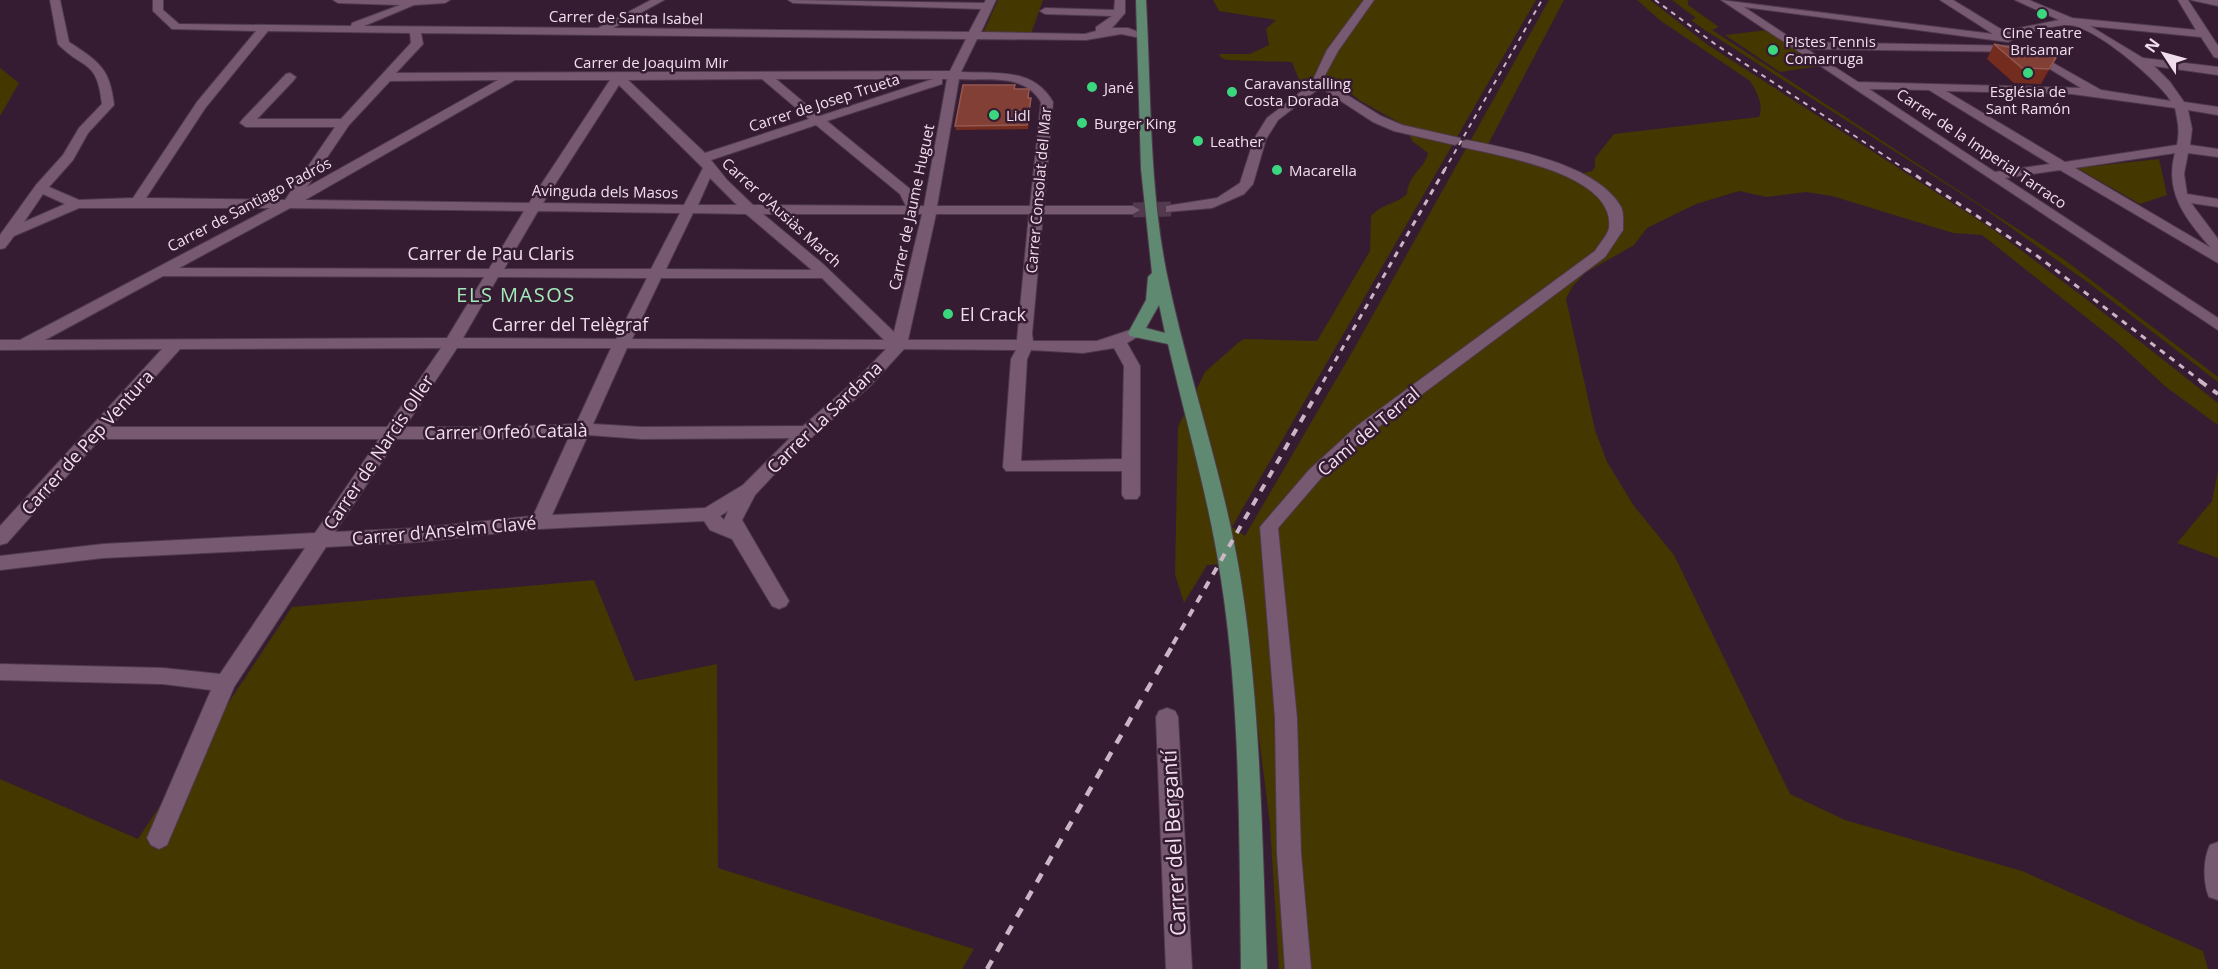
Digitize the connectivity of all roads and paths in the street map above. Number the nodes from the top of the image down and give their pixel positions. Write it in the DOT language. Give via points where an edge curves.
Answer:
graph roads {
  1 [pos="55,0"];
  2 [pos="158,0"];
  3 [pos="338,0"];
  4 [pos="445,0"];
  5 [pos="659,0"];
  6 [pos="793,0"];
  7 [pos="1120,0"];
  8 [pos="1369,0"];
  9 [pos="1945,0"];
  10 [pos="2020,0"];
  11 [pos="2183,0"];
  12 [pos="2196,0"];
  13 [pos="1727,1"];
  14 [pos="1142,2"];
  15 [pos="990,3"];
  16 [pos="2218,3"];
  17 [pos="1046,6"];
  18 [pos="1120,13"];
  19 [pos="416,16"];
  20 [pos="2070,21"];
  21 [pos="264,29"];
  22 [pos="343,30"];
  23 [pos="1109,30"];
  24 [pos="598,32"];
  25 [pos="2204,34"];
  26 [pos="1040,35"];
  27 [pos="974,36"];
  28 [pos="1142,37"];
  29 [pos="2005,37"];
  30 [pos="1797,45"];
  31 [pos="2023,49"];
  32 [pos="2218,55"];
  33 [pos="2140,61"];
  34 [pos="2218,71"];
  35 [pos="954,75"];
  36 [pos="290,77"];
  37 [pos="618,77"];
  38 [pos="766,77"];
  39 [pos="386,78"];
  40 [pos="513,78"];
  41 [pos="920,81"];
  42 [pos="1857,84"];
  43 [pos="1932,87"];
  44 [pos="1318,88"];
  45 [pos="2099,94"];
  46 [pos="2179,105"];
  47 [pos="2218,111"];
  48 [pos="818,121"];
  49 [pos="344,123"];
  50 [pos="2181,148"];
  51 [pos="2218,153"];
  52 [pos="706,163"];
  53 [pos="2060,164"];
  54 [pos="1995,176"];
  55 [pos="41,188"];
  56 [pos="905,192"];
  57 [pos="2181,197"];
  58 [pos="137,202"];
  59 [pos="2218,203"];
  60 [pos="77,204"];
  61 [pos="287,204"];
  62 [pos="925,205"];
  63 [pos="533,207"];
  64 [pos="690,209"];
  65 [pos="1171,209"];
  66 [pos="752,210"];
  67 [pos="1037,210"];
  68 [pos="1133,210"];
  69 [pos="9,233"];
  70 [pos="0,245"];
  71 [pos="2218,248"];
  72 [pos="2218,259"];
  73 [pos="1159,271"];
  74 [pos="156,272"];
  75 [pos="494,272"];
  76 [pos="657,273"];
  77 [pos="826,274"];
  78 [pos="2218,325"];
  79 [pos="1136,333"];
  80 [pos="1176,341"];
  81 [pos="452,343"];
  82 [pos="1119,343"];
  83 [pos="621,344"];
  84 [pos="0,345"];
  85 [pos="899,345"];
  86 [pos="1026,345"];
  87 [pos="22,346"];
  88 [pos="174,346"];
  89 [pos="0,357"];
  90 [pos="584,429"];
  91 [pos="392,431"];
  92 [pos="810,432"];
  93 [pos="93,433"];
  94 [pos="1130,465"];
  95 [pos="749,490"];
  96 [pos="1131,495"];
  97 [pos="709,514"];
  98 [pos="540,522"];
  99 [pos="740,535"];
  100 [pos="0,538"];
  101 [pos="319,540"];
  102 [pos="0,563"];
  103 [pos="779,601"];
  104 [pos="0,672"];
  105 [pos="225,683"];
  106 [pos="1167,717"];
  107 [pos="159,838"];
  108 [pos="2218,854"];
  109 [pos="2218,889"];
  110 [pos="1179,969"];
  111 [pos="1254,969"];
  112 [pos="1298,969"];
  1 -- 55 [label="street" via="64,44 95,64 106,81 108,105 83,131 68,157"];
  2 -- 21 [label="street, Carrer de Santa Isabel" via="159,11 176,27"];
  3 -- 19 [label="street"];
  4 -- 19 [label="street"];
  5 -- 24 [label="street"];
  6 -- 15 [label="street"];
  7 -- 18 [label="street"];
  8 -- 44 [label="street" via="1358,21 1334,48"];
  9 -- 29 [label="street"];
  10 -- 20 [label="street"];
  11 -- 25 [label="street"];
  12 -- 16 [label="street"];
  13 -- 29 [label="street"];
  13 -- 30 [label="street, Carrer de la Imperial Tarraco"];
  14 -- 23 [label="street, Carrer de Santa Isabel" via="1131,16"];
  14 -- 28 [label="main road"];
  15 -- 27 [label="street, Carrer de Jaume Huguet"];
  17 -- 18 [label="street"];
  17 -- 26 [label="street"];
  18 -- 26 [label="street" via="1117,20 1087,33"];
  19 -- 22 [label="street, Carrer de Santa Isabel"];
  19 -- 22 [label="street"];
  19 -- 24 [label="street, Carrer de Santa Isabel"];
  19 -- 39 [label="street" via="417,45"];
  20 -- 25 [label="street"];
  20 -- 29 [label="street"];
  20 -- 33 [label="street"];
  21 -- 22 [label="street, Carrer de Santa Isabel"];
  21 -- 58 [label="street" via="201,105"];
  23 -- 26 [label="street, Carrer de Santa Isabel" via="1086,38"];
  23 -- 28 [label="street, Carrer de Santa Isabel" via="1127,30"];
  24 -- 27 [label="street, Carrer de Santa Isabel"];
  25 -- 32 [label="street"];
  26 -- 27 [label="street, Carrer de Santa Isabel"];
  27 -- 35 [label="street, Carrer de Jaume Huguet"];
  28 -- 73 [label="main road" via="1153,237"];
  29 -- 31 [label="street"];
  30 -- 31 [label="street"];
  30 -- 42 [label="street, Carrer de la Imperial Tarraco"];
  31 -- 45 [label="street"];
  33 -- 34 [label="street"];
  33 -- 46 [label="street"];
  35 -- 41 [label="street, Carrer de Josep Trueta"];
  35 -- 62 [label="street, Carrer de Jaume Huguet"];
  35 -- 67 [label="street, Carrer Consolat del Mar" via="1009,77 1026,81 1045,96"];
  36 -- 49 [label="street" via="246,123"];
  37 -- 38 [label="street, Carrer de Joaquim Mir"];
  37 -- 40 [label="street, Carrer de Joaquim Mir"];
  37 -- 52 [label="street, Carrer d'Ausiàs March"];
  37 -- 63 [label="street, Carrer de Narcis Oller"];
  38 -- 41 [label="street, Carrer de Joaquim Mir"];
  38 -- 48 [label="street"];
  39 -- 40 [label="street, Carrer de Joaquim Mir"];
  39 -- 49 [label="street"];
  40 -- 61 [label="street, Carrer de Santiago Padrós"];
  41 -- 48 [label="street, Carrer de Josep Trueta"];
  42 -- 43 [label="street"];
  42 -- 54 [label="street, Carrer de la Imperial Tarraco"];
  43 -- 45 [label="street"];
  43 -- 53 [label="street"];
  44 -- 65 [label="street" via="1270,122 1241,190 1210,205"];
  44 -- 112 [label="street, Camí del Terral" via="1398,128 1517,155 1582,178 1611,203 1618,229 1600,254 1363,430 1315,474 1269,527 1286,718 1289,853"];
  45 -- 46 [label="street"];
  46 -- 47 [label="street"];
  46 -- 50 [label="street" via="2186,130"];
  48 -- 52 [label="street, Carrer de Josep Trueta"];
  48 -- 56 [label="street"];
  49 -- 61 [label="street"];
  50 -- 51 [label="street"];
  50 -- 53 [label="street"];
  50 -- 57 [label="street" via="2177,176"];
  52 -- 64 [label="street"];
  52 -- 66 [label="street, Carrer d'Ausiàs March"];
  53 -- 54 [label="street"];
  53 -- 72 [label="street"];
  54 -- 78 [label="street, Carrer de la Imperial Tarraco"];
  55 -- 60 [label="street, Avinguda dels Masos"];
  55 -- 69 [label="street"];
  56 -- 62 [label="street"];
  56 -- 62 [label="street"];
  57 -- 59 [label="street"];
  57 -- 71 [label="street"];
  58 -- 60 [label="street, Avinguda dels Masos"];
  58 -- 61 [label="street, Avinguda dels Masos"];
  60 -- 69 [label="street, Avinguda dels Masos"];
  61 -- 63 [label="street, Avinguda dels Masos"];
  61 -- 74 [label="street, Carrer de Santiago Padrós"];
  62 -- 66 [label="street, Avinguda dels Masos"];
  62 -- 67 [label="street, Avinguda dels Masos"];
  62 -- 85 [label="street, Carrer de Jaume Huguet"];
  63 -- 64 [label="street, Avinguda dels Masos"];
  63 -- 75 [label="street, Carrer de Narcis Oller"];
  64 -- 66 [label="street, Avinguda dels Masos"];
  64 -- 76 [label="street"];
  66 -- 77 [label="street, Carrer d'Ausiàs March"];
  67 -- 68 [label="street, Avinguda dels Masos"];
  67 -- 86 [label="street, Carrer Consolat del Mar"];
  69 -- 70 [label="street"];
  73 -- 79 [label="main road" via="1153,280 1154,300"];
  73 -- 80 [label="main road"];
  74 -- 75 [label="street, Carrer de Pau Claris"];
  74 -- 87 [label="street, Carrer de Santiago Padrós"];
  75 -- 76 [label="street, Carrer de Pau Claris"];
  75 -- 81 [label="street, Carrer de Narcis Oller"];
  76 -- 77 [label="street, Carrer de Pau Claris"];
  76 -- 83 [label="street"];
  77 -- 85 [label="street, Carrer d'Ausiàs March"];
  79 -- 80 [label="main road"];
  79 -- 82 [label="street, Carrer del Telègraf"];
  80 -- 111 [label="main road" via="1223,540 1242,662"];
  81 -- 83 [label="street, Carrer del Telègraf"];
  81 -- 88 [label="street, Carrer del Telègraf"];
  81 -- 91 [label="street, Carrer de Narcis Oller"];
  82 -- 86 [label="street, Carrer del Telègraf" via="1092,349"];
  82 -- 94 [label="street" via="1132,366"];
  83 -- 85 [label="street, Carrer del Telègraf"];
  83 -- 90 [label="street"];
  84 -- 87 [label="street, Carrer del Telègraf"];
  85 -- 86 [label="street, Carrer del Telègraf"];
  85 -- 92 [label="street, Carrer La Sardana"];
  86 -- 94 [label="street, Carrer Consolat del Mar" via="1019,359 1012,466"];
  87 -- 88 [label="street, Carrer del Telègraf"];
  87 -- 89 [label="street, Carrer de Santiago Padrós"];
  88 -- 93 [label="street, Carrer de Pep Ventura"];
  90 -- 91 [label="street, Carrer Orfeó Català" via="509,433"];
  90 -- 92 [label="street, Carrer Orfeó Català" via="642,433"];
  90 -- 98 [label="street"];
  91 -- 93 [label="street, Carrer Orfeó Català"];
  91 -- 101 [label="street, Carrer de Narcis Oller"];
  92 -- 95 [label="street, Carrer La Sardana"];
  93 -- 100 [label="street, Carrer de Pep Ventura"];
  94 -- 96 [label="street"];
  95 -- 97 [label="street, Carrer La Sardana"];
  95 -- 99 [label="street, Carrer La Sardana" via="733,520"];
  97 -- 98 [label="street, Carrer d'Anselm Clavé"];
  97 -- 99 [label="street" via="717,525"];
  98 -- 101 [label="street, Carrer d'Anselm Clavé" via="418,535"];
  99 -- 103 [label="street, Carrer La Sardana"];
  101 -- 102 [label="street, Carrer d'Anselm Clavé" via="103,551"];
  101 -- 105 [label="street, Carrer de Narcis Oller"];
  104 -- 105 [label="street" via="163,676"];
  105 -- 107 [label="street, Carrer de Narcis Oller"];
  106 -- 110 [label="street, Carrer del Bergantí"];
  108 -- 109 [label="street"];
}
